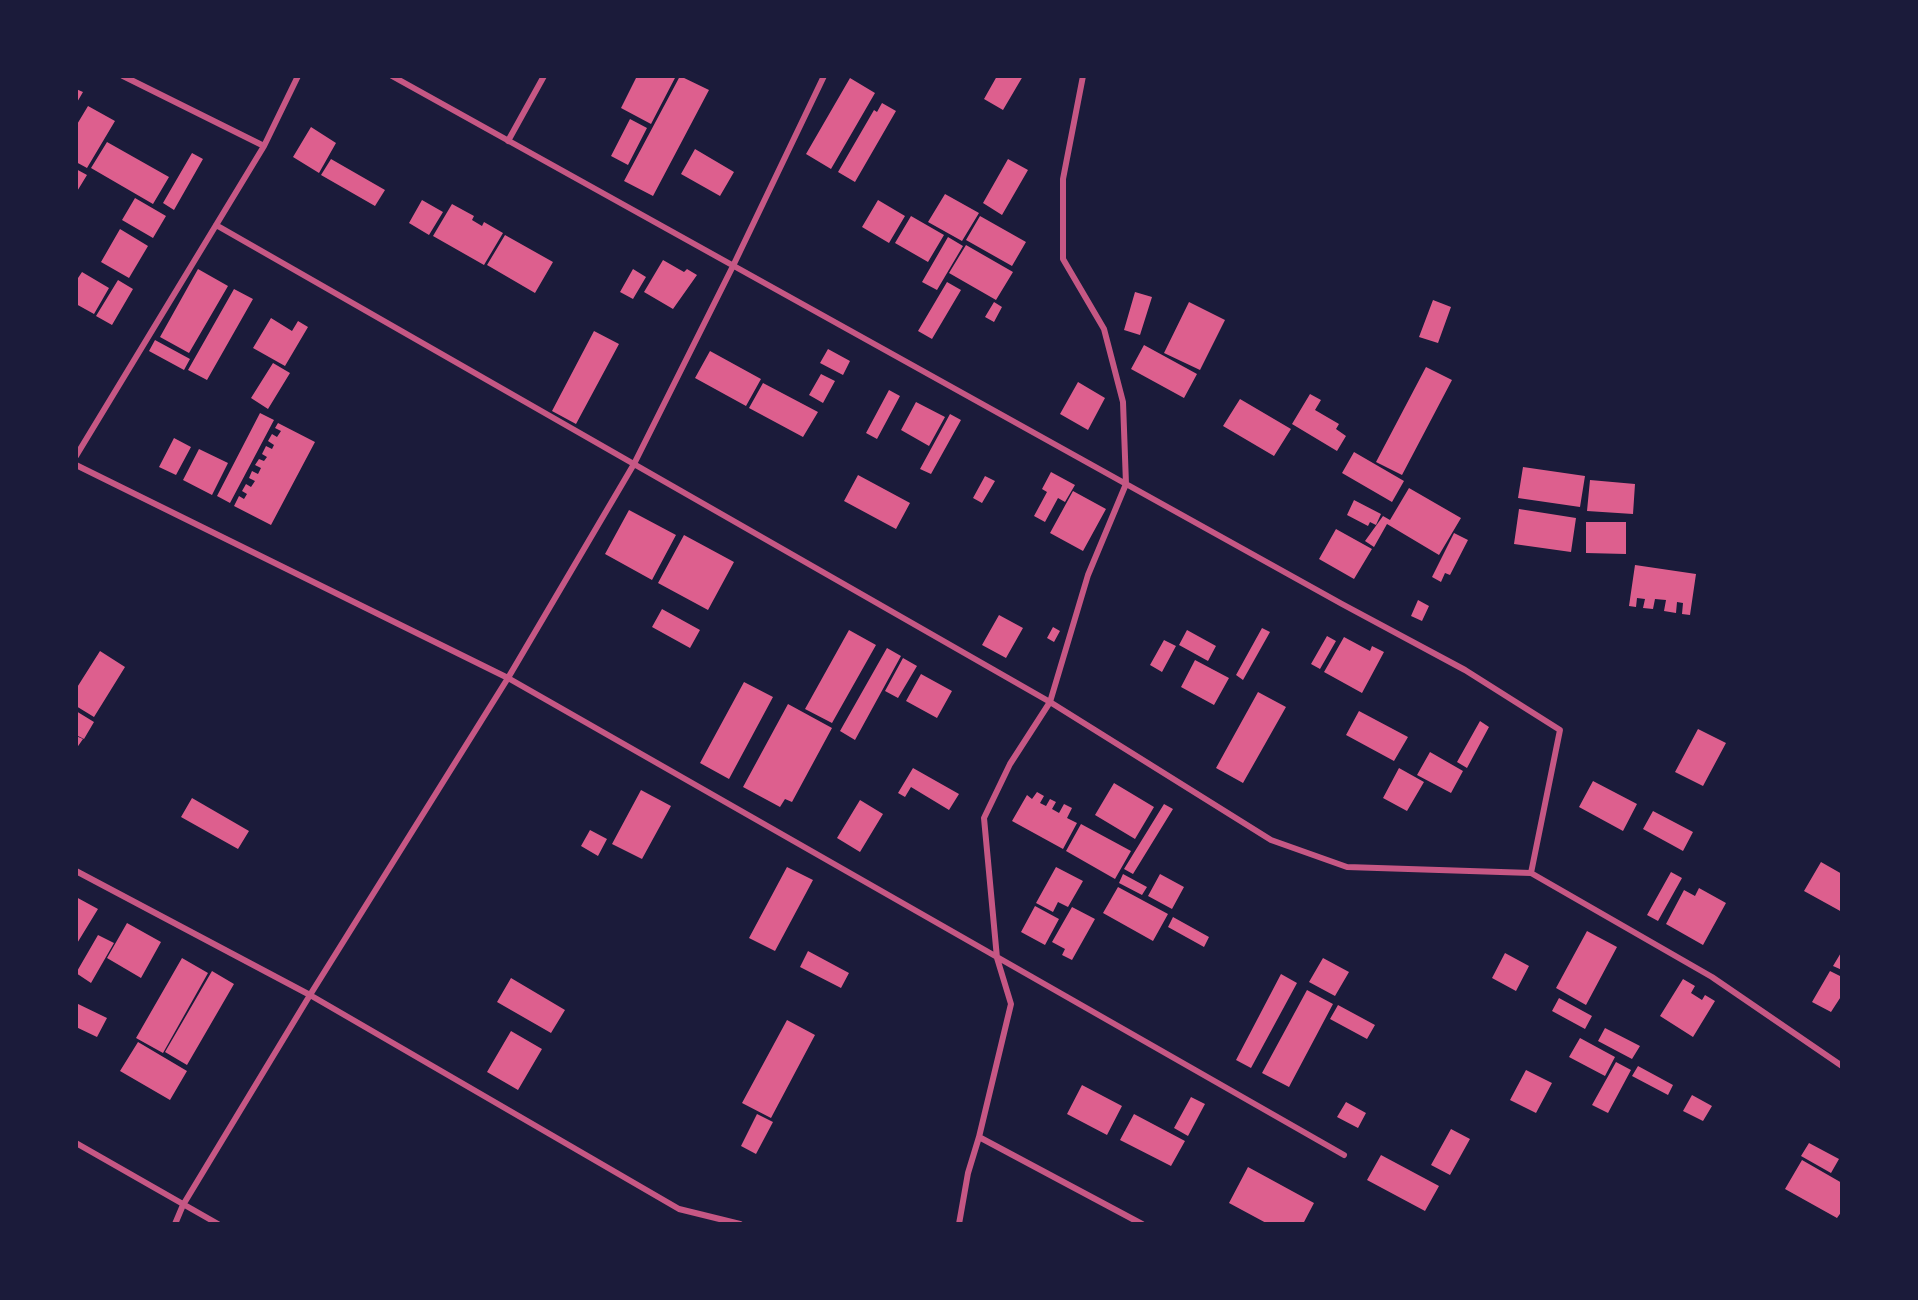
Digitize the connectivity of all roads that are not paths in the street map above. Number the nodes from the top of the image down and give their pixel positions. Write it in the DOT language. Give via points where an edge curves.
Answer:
graph roads {
  1 [pos="123,76"];
  2 [pos="298,76"];
  3 [pos="392,76"];
  4 [pos="544,76"];
  5 [pos="824,76"];
  6 [pos="1083,76"];
  7 [pos="508,141"];
  8 [pos="264,146"];
  9 [pos="216,225"];
  10 [pos="733,266"];
  11 [pos="76,456"];
  12 [pos="633,464"];
  13 [pos="76,465"];
  14 [pos="1126,484"];
  15 [pos="508,678"];
  16 [pos="1050,702"];
  17 [pos="76,872"];
  18 [pos="1531,873"];
  19 [pos="997,958"];
  20 [pos="310,995"];
  21 [pos="1842,1066"];
  22 [pos="979,1137"];
  23 [pos="76,1143"];
  24 [pos="1344,1155"];
  25 [pos="183,1205"];
  26 [pos="176,1224"];
  27 [pos="218,1224"];
  28 [pos="740,1224"];
  29 [pos="958,1224"];
  30 [pos="1142,1224"];
  1 -- 8 [label="street"];
  2 -- 8 [label="street"];
  3 -- 7 [label="street"];
  4 -- 7 [label="street"];
  5 -- 10 [label="street"];
  6 -- 14 [label="street" via="1063,178 1063,259 1104,329 1123,402"];
  7 -- 10 [label="street"];
  8 -- 9 [label="street"];
  9 -- 11 [label="street"];
  9 -- 12 [label="street"];
  10 -- 12 [label="street"];
  10 -- 14 [label="street"];
  12 -- 15 [label="street"];
  12 -- 16 [label="street"];
  13 -- 15 [label="street"];
  14 -- 16 [label="street" via="1088,576"];
  14 -- 18 [label="street" via="1465,670 1560,730"];
  15 -- 19 [label="street"];
  15 -- 20 [label="street"];
  16 -- 18 [label="street" via="1271,840 1347,867"];
  16 -- 19 [label="street" via="1010,764 984,818"];
  17 -- 20 [label="street"];
  18 -- 21 [label="street" via="1712,977"];
  19 -- 22 [label="street" via="1011,1004"];
  19 -- 24 [label="street"];
  20 -- 25 [label="street"];
  20 -- 28 [label="street" via="679,1209"];
  22 -- 29 [label="street"];
  22 -- 30 [label="street"];
  23 -- 25 [label="street"];
  25 -- 26 [label="street"];
  25 -- 27 [label="street"];
}
